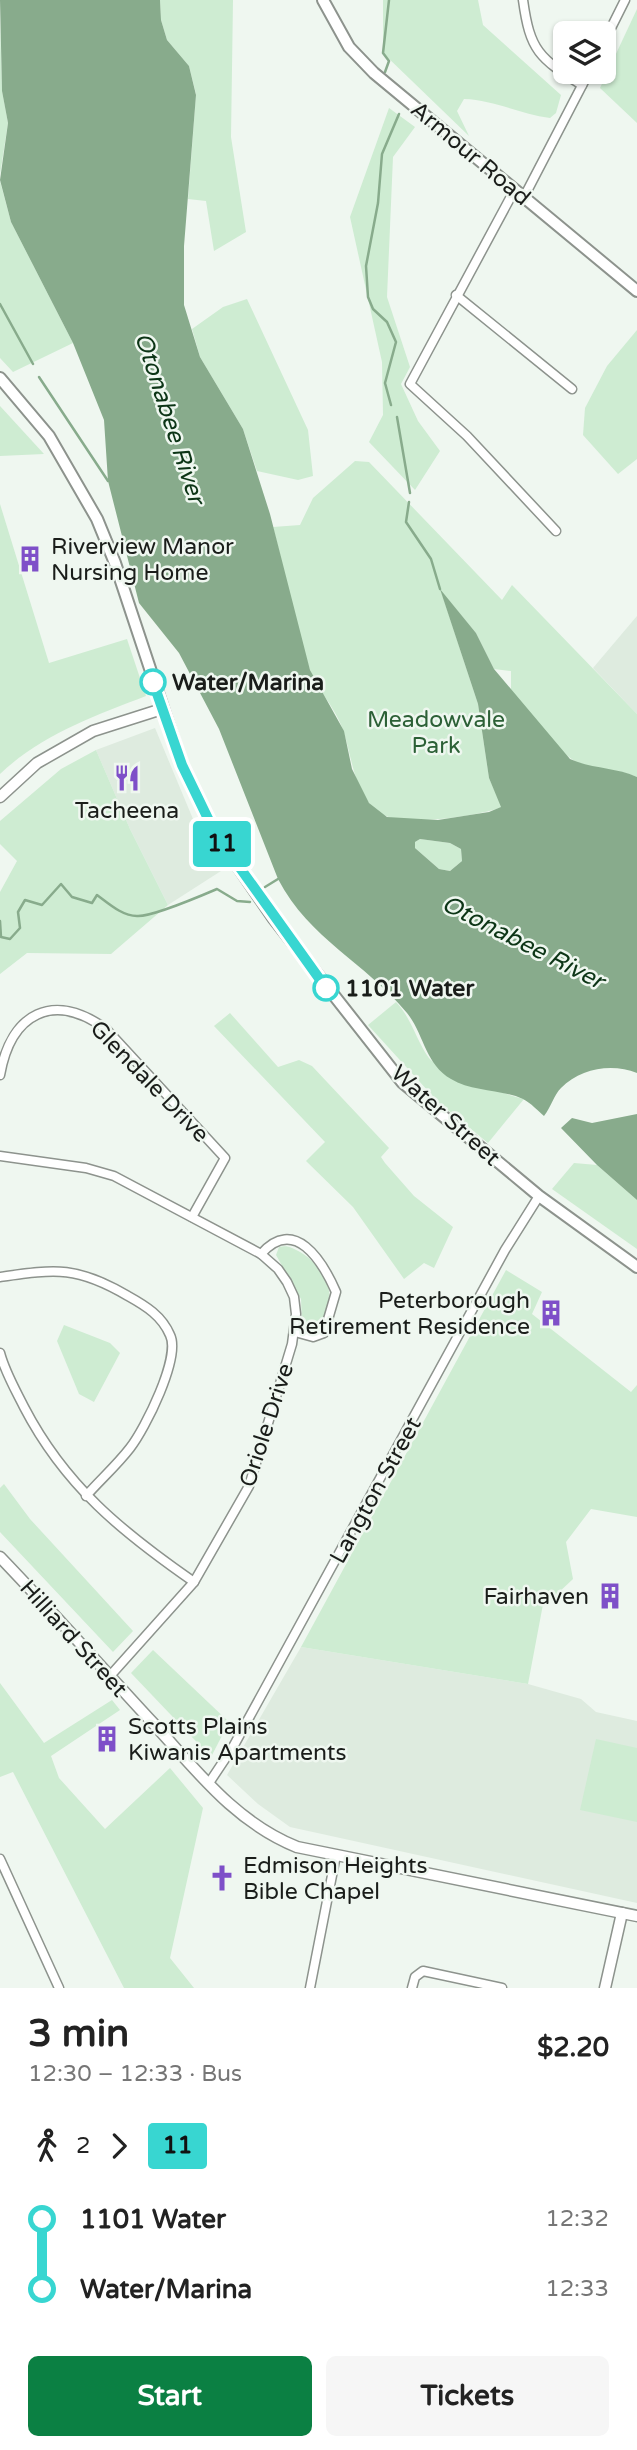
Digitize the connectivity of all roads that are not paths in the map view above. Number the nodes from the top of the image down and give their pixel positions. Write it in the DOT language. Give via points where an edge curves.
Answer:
graph roads {
  1 [pos="323,0"];
  2 [pos="523,0"];
  3 [pos="625,0"];
  4 [pos="614,21"];
  5 [pos="582,85"];
  6 [pos="519,193"];
  7 [pos="637,290"];
  8 [pos="456,295"];
  9 [pos="0,378"];
  10 [pos="572,390"];
  11 [pos="556,530"];
  12 [pos="162,709"];
  13 [pos="0,797"];
  14 [pos="0,1075"];
  15 [pos="0,1156"];
  16 [pos="539,1195"];
  17 [pos="192,1217"];
  18 [pos="261,1254"];
  19 [pos="637,1266"];
  20 [pos="0,1277"];
  21 [pos="295,1332"];
  22 [pos="0,1353"];
  23 [pos="86,1496"];
  24 [pos="0,1557"];
  25 [pos="194,1582"];
  26 [pos="110,1677"];
  27 [pos="209,1783"];
  28 [pos="336,1855"];
  29 [pos="0,1859"];
  30 [pos="622,1913"];
  31 [pos="637,1916"];
  32 [pos="54,1987"];
  33 [pos="310,1988"];
  34 [pos="412,1988"];
  35 [pos="502,1988"];
  36 [pos="605,1988"];
  1 -- 6 [label="main road, Armour Road" via="349,47 374,73"];
  2 -- 5 [label="street" via="528,36 539,52"];
  3 -- 4 [label="street"];
  5 -- 6 [label="street"];
  6 -- 7 [label="main road, Armour Road"];
  6 -- 8 [label="street"];
  8 -- 10 [label="street"];
  8 -- 11 [label="street" via="410,384 467,436"];
  9 -- 12 [label="main road, Water Street" via="49,436 97,519"];
  12 -- 13 [label="street" via="93,731 37,763"];
  12 -- 16 [label="main road, Water Street" via="182,765 215,833 318,979 402,1082"];
  14 -- 17 [label="street, Glendale Drive" via="5,1049 17,1029 38,1014 69,1010 106,1029 225,1158"];
  15 -- 17 [label="street, Oriole Drive" via="114,1176"];
  16 -- 19 [label="main road, Water Street"];
  16 -- 27 [label="street, Langton Street"];
  17 -- 18 [label="street, Oriole Drive"];
  18 -- 21 [label="street, Oriole Drive" via="278,1269 294,1297"];
  18 -- 21 [label="street" via="282,1237 299,1243 317,1257 336,1292 324,1333 313,1337"];
  20 -- 23 [label="street" via="51,1270 88,1275 153,1310 172,1337 172,1358 143,1426 131,1447"];
  21 -- 25 [label="street, Oriole Drive" via="249,1486"];
  22 -- 23 [label="street" via="41,1438"];
  23 -- 25 [label="street" via="141,1545"];
  24 -- 26 [label="street, Hilliard Street"];
  25 -- 26 [label="street, Oriole Drive"];
  26 -- 27 [label="street, Hilliard Street"];
  27 -- 28 [label="street, Hilliard Street" via="250,1823 273,1837"];
  28 -- 30 [label="street, Hilliard Street"];
  28 -- 33 [label="street"];
  29 -- 32 [label="street"];
  30 -- 31 [label="street, Hilliard Street"];
  30 -- 36 [label="street"];
  34 -- 35 [label="street" via="423,1971"];
}
